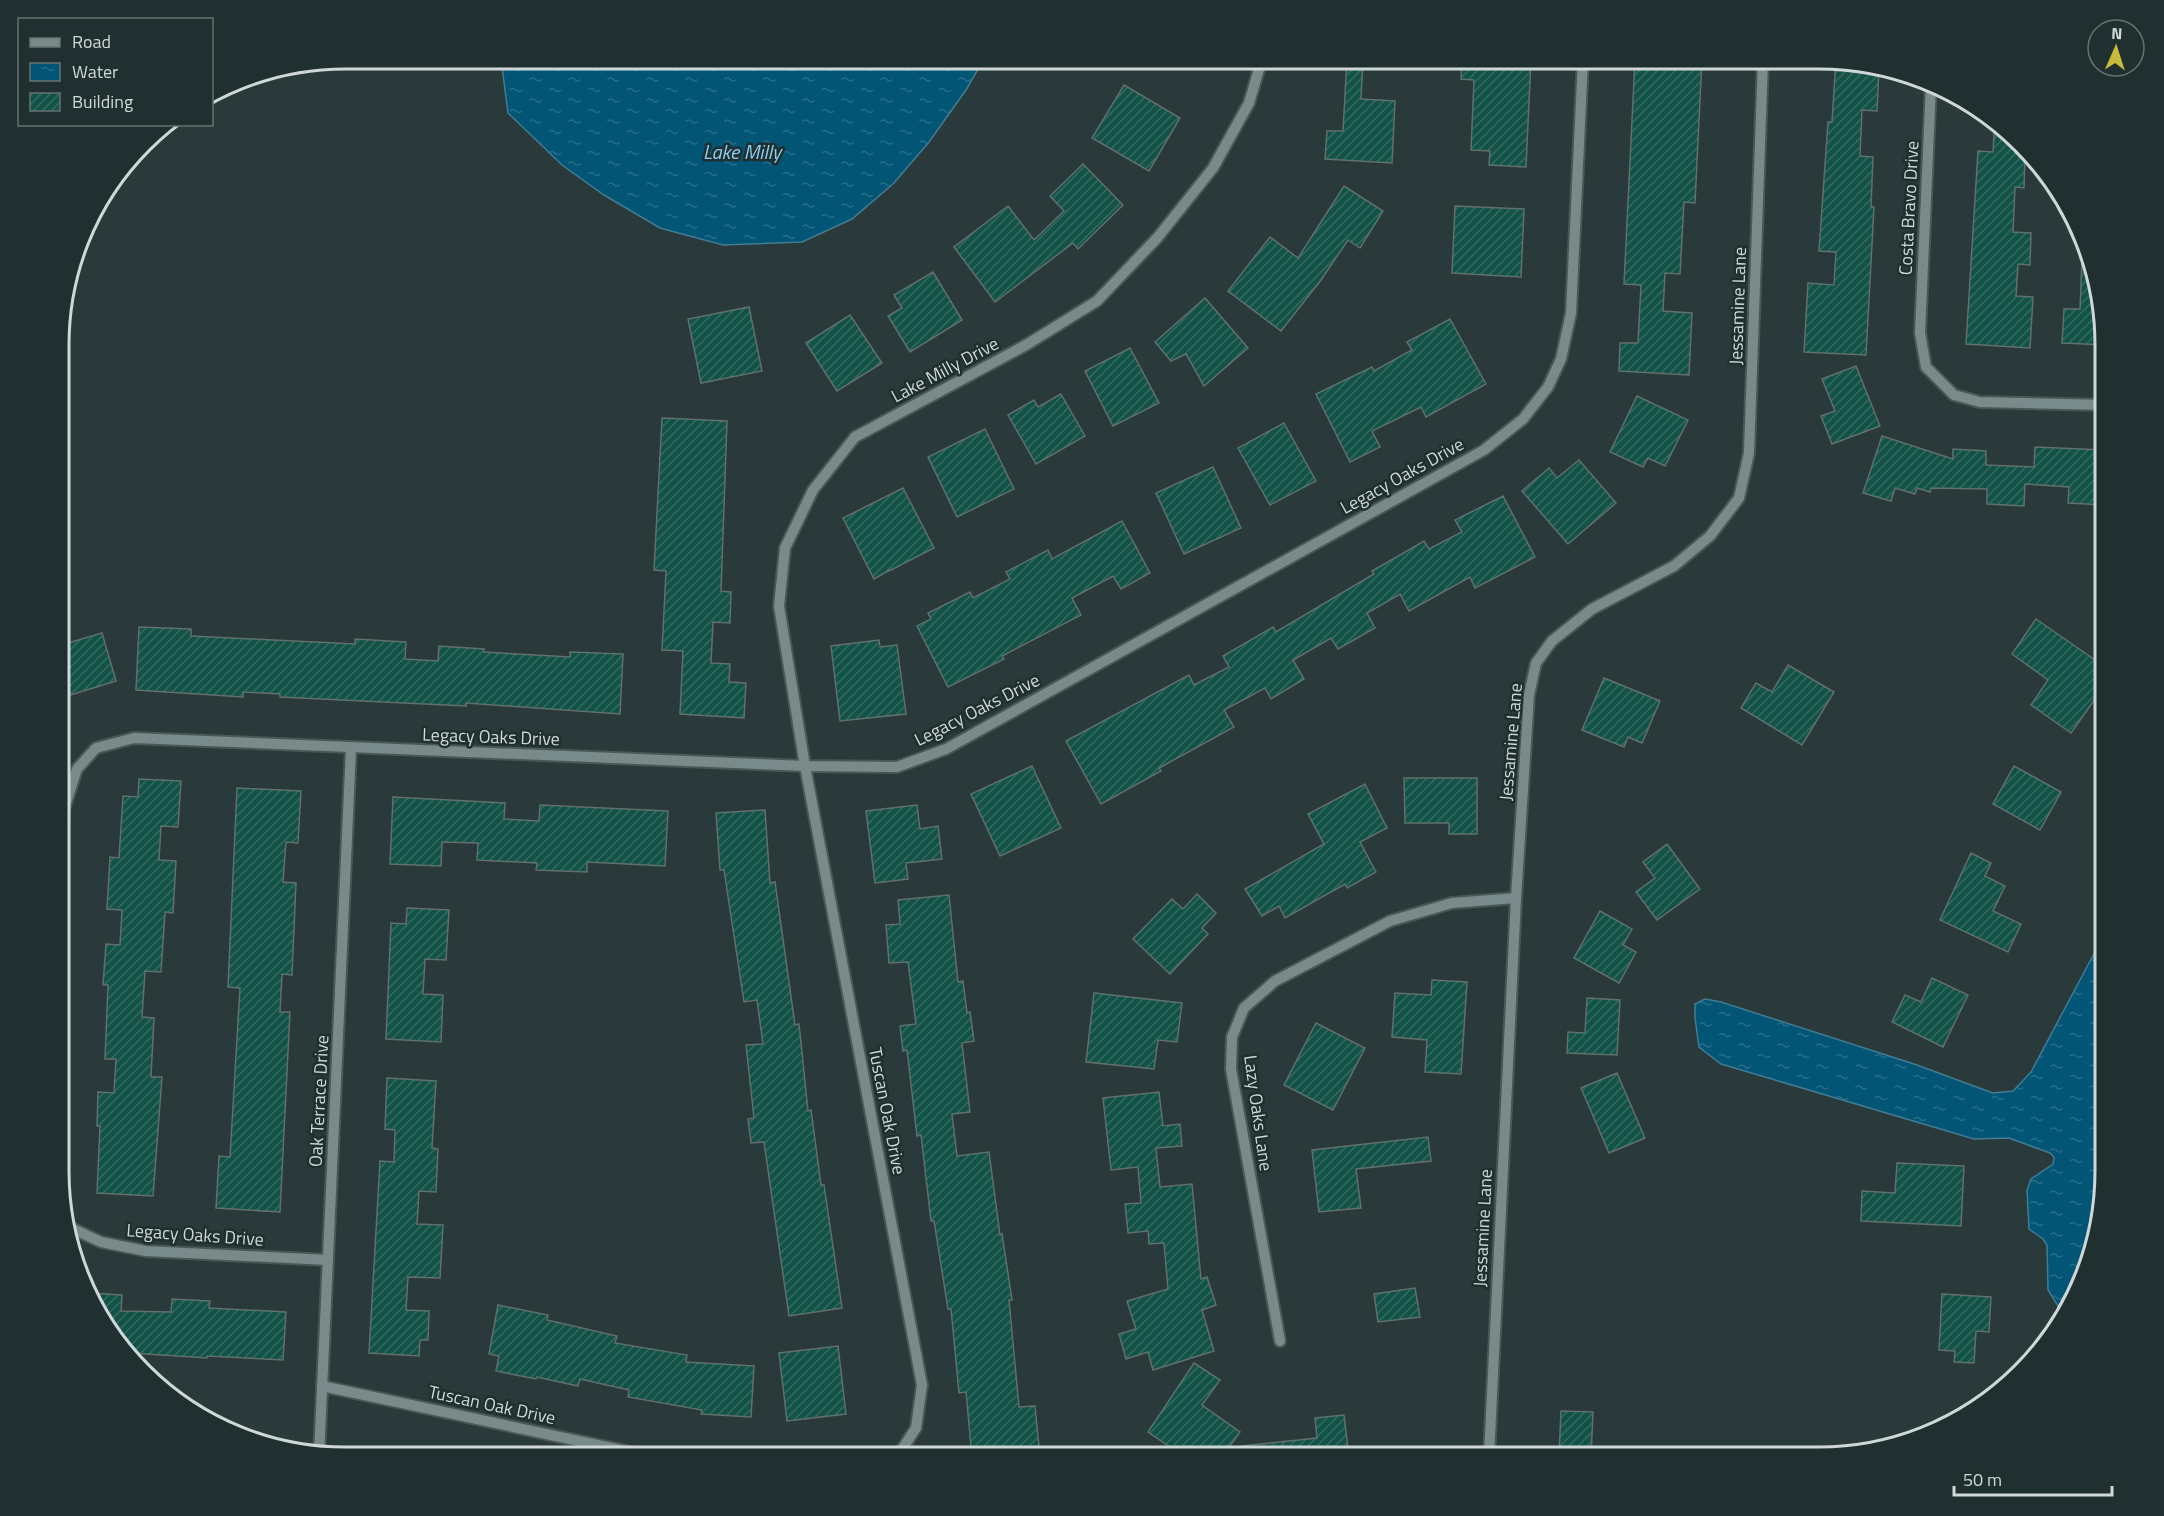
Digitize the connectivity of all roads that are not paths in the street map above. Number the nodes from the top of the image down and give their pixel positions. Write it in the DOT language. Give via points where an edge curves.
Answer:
graph roads {
  1 [pos="1259,69"];
  2 [pos="1583,69"];
  3 [pos="1763,69"];
  4 [pos="1931,92"];
  5 [pos="2095,405"];
  6 [pos="351,748"];
  7 [pos="805,766"];
  8 [pos="69,794"];
  9 [pos="1515,898"];
  10 [pos="75,1230"];
  11 [pos="328,1260"];
  12 [pos="1280,1341"];
  13 [pos="322,1386"];
  14 [pos="319,1446"];
  15 [pos="607,1447"];
  16 [pos="904,1447"];
  17 [pos="1489,1447"];
  1 -- 7 [label="street, Lake Milly Drive" via="1249,103 1214,168 1158,237 1097,301 1026,345 855,437 813,490 785,548 779,606"];
  2 -- 7 [label="street, Legacy Oaks Drive" via="1571,313 1561,359 1548,387 1523,419 1484,450 946,749 897,767"];
  3 -- 9 [label="street, Jessamine Lane" via="1749,453 1739,498 1710,536 1674,566 1592,609 1552,641 1536,663 1529,695"];
  4 -- 5 [label="street, Costa Bravo Drive" via="1920,333 1926,367 1954,395 1980,402"];
  6 -- 7 [label="street, Legacy Oaks Drive"];
  6 -- 8 [label="street, Legacy Oaks Drive" via="134,738 96,748 77,769"];
  6 -- 11 [label="street, Oak Terrace Drive"];
  7 -- 16 [label="street, Tuscan Oak Drive" via="922,1385 916,1428"];
  9 -- 12 [label="street, Lazy Oaks Lane" via="1452,903 1390,921 1275,981 1244,1008 1232,1037 1231,1069"];
  9 -- 17 [label="street, Jessamine Lane"];
  10 -- 11 [label="street, Legacy Oaks Drive" via="101,1242 146,1251"];
  11 -- 13 [label="street, Oak Terrace Drive"];
  13 -- 14 [label="street, Oak Terrace Drive"];
  13 -- 15 [label="street, Tuscan Oak Drive"];
}
